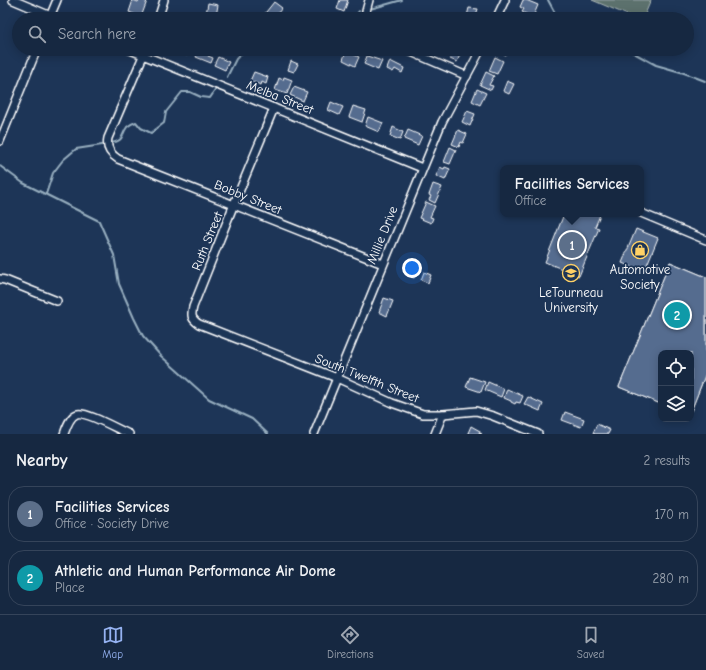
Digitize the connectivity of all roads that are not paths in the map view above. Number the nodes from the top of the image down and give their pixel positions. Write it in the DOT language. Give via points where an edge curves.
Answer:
graph roads {
  1 [pos="13,0"];
  2 [pos="57,0"];
  3 [pos="164,0"];
  4 [pos="369,0"];
  5 [pos="505,0"];
  6 [pos="39,12"];
  7 [pos="52,12"];
  8 [pos="160,12"];
  9 [pos="366,12"];
  10 [pos="499,12"];
  11 [pos="34,56"];
  12 [pos="143,56"];
  13 [pos="154,56"];
  14 [pos="420,56"];
  15 [pos="477,56"];
  16 [pos="467,76"];
  17 [pos="274,108"];
  18 [pos="0,141"];
  19 [pos="422,168"];
  20 [pos="234,204"];
  21 [pos="644,214"];
  22 [pos="706,240"];
  23 [pos="384,264"];
  24 [pos="0,279"];
  25 [pos="57,301"];
  26 [pos="192,317"];
  27 [pos="337,378"];
  28 [pos="443,414"];
  29 [pos="64,434"];
  30 [pos="129,434"];
  31 [pos="314,434"];
  32 [pos="435,434"];
  33 [pos="538,434"];
  1 -- 6 [label="street"];
  2 -- 7 [label="street"];
  3 -- 8 [label="street"];
  4 -- 9 [label="street"];
  5 -- 10 [label="street"];
  11 -- 18 [label="street"];
  12 -- 20 [label="street, Bobby Street" via="109,134 108,148 118,158"];
  13 -- 17 [label="street, Melba Street"];
  14 -- 16 [label="street"];
  15 -- 16 [label="street, Millie Drive"];
  16 -- 19 [label="street, Millie Drive" via="445,116"];
  17 -- 19 [label="street, Melba Street"];
  17 -- 20 [label="street, Ruth Street"];
  19 -- 23 [label="street, Millie Drive"];
  20 -- 23 [label="street, Bobby Street"];
  20 -- 26 [label="street, Ruth Street"];
  21 -- 22 [label="street"];
  23 -- 27 [label="street, Millie Drive"];
  24 -- 25 [label="street"];
  26 -- 27 [label="street, South Twelfth Street" via="199,324"];
  27 -- 28 [label="street, South Twelfth Street" via="423,414"];
  27 -- 31 [label="street, Millie Drive"];
  28 -- 32 [label="street"];
  28 -- 33 [label="street, South Twelfth Street" via="476,411"];
  29 -- 30 [label="street" via="70,420 77,414 85,414"];
}
